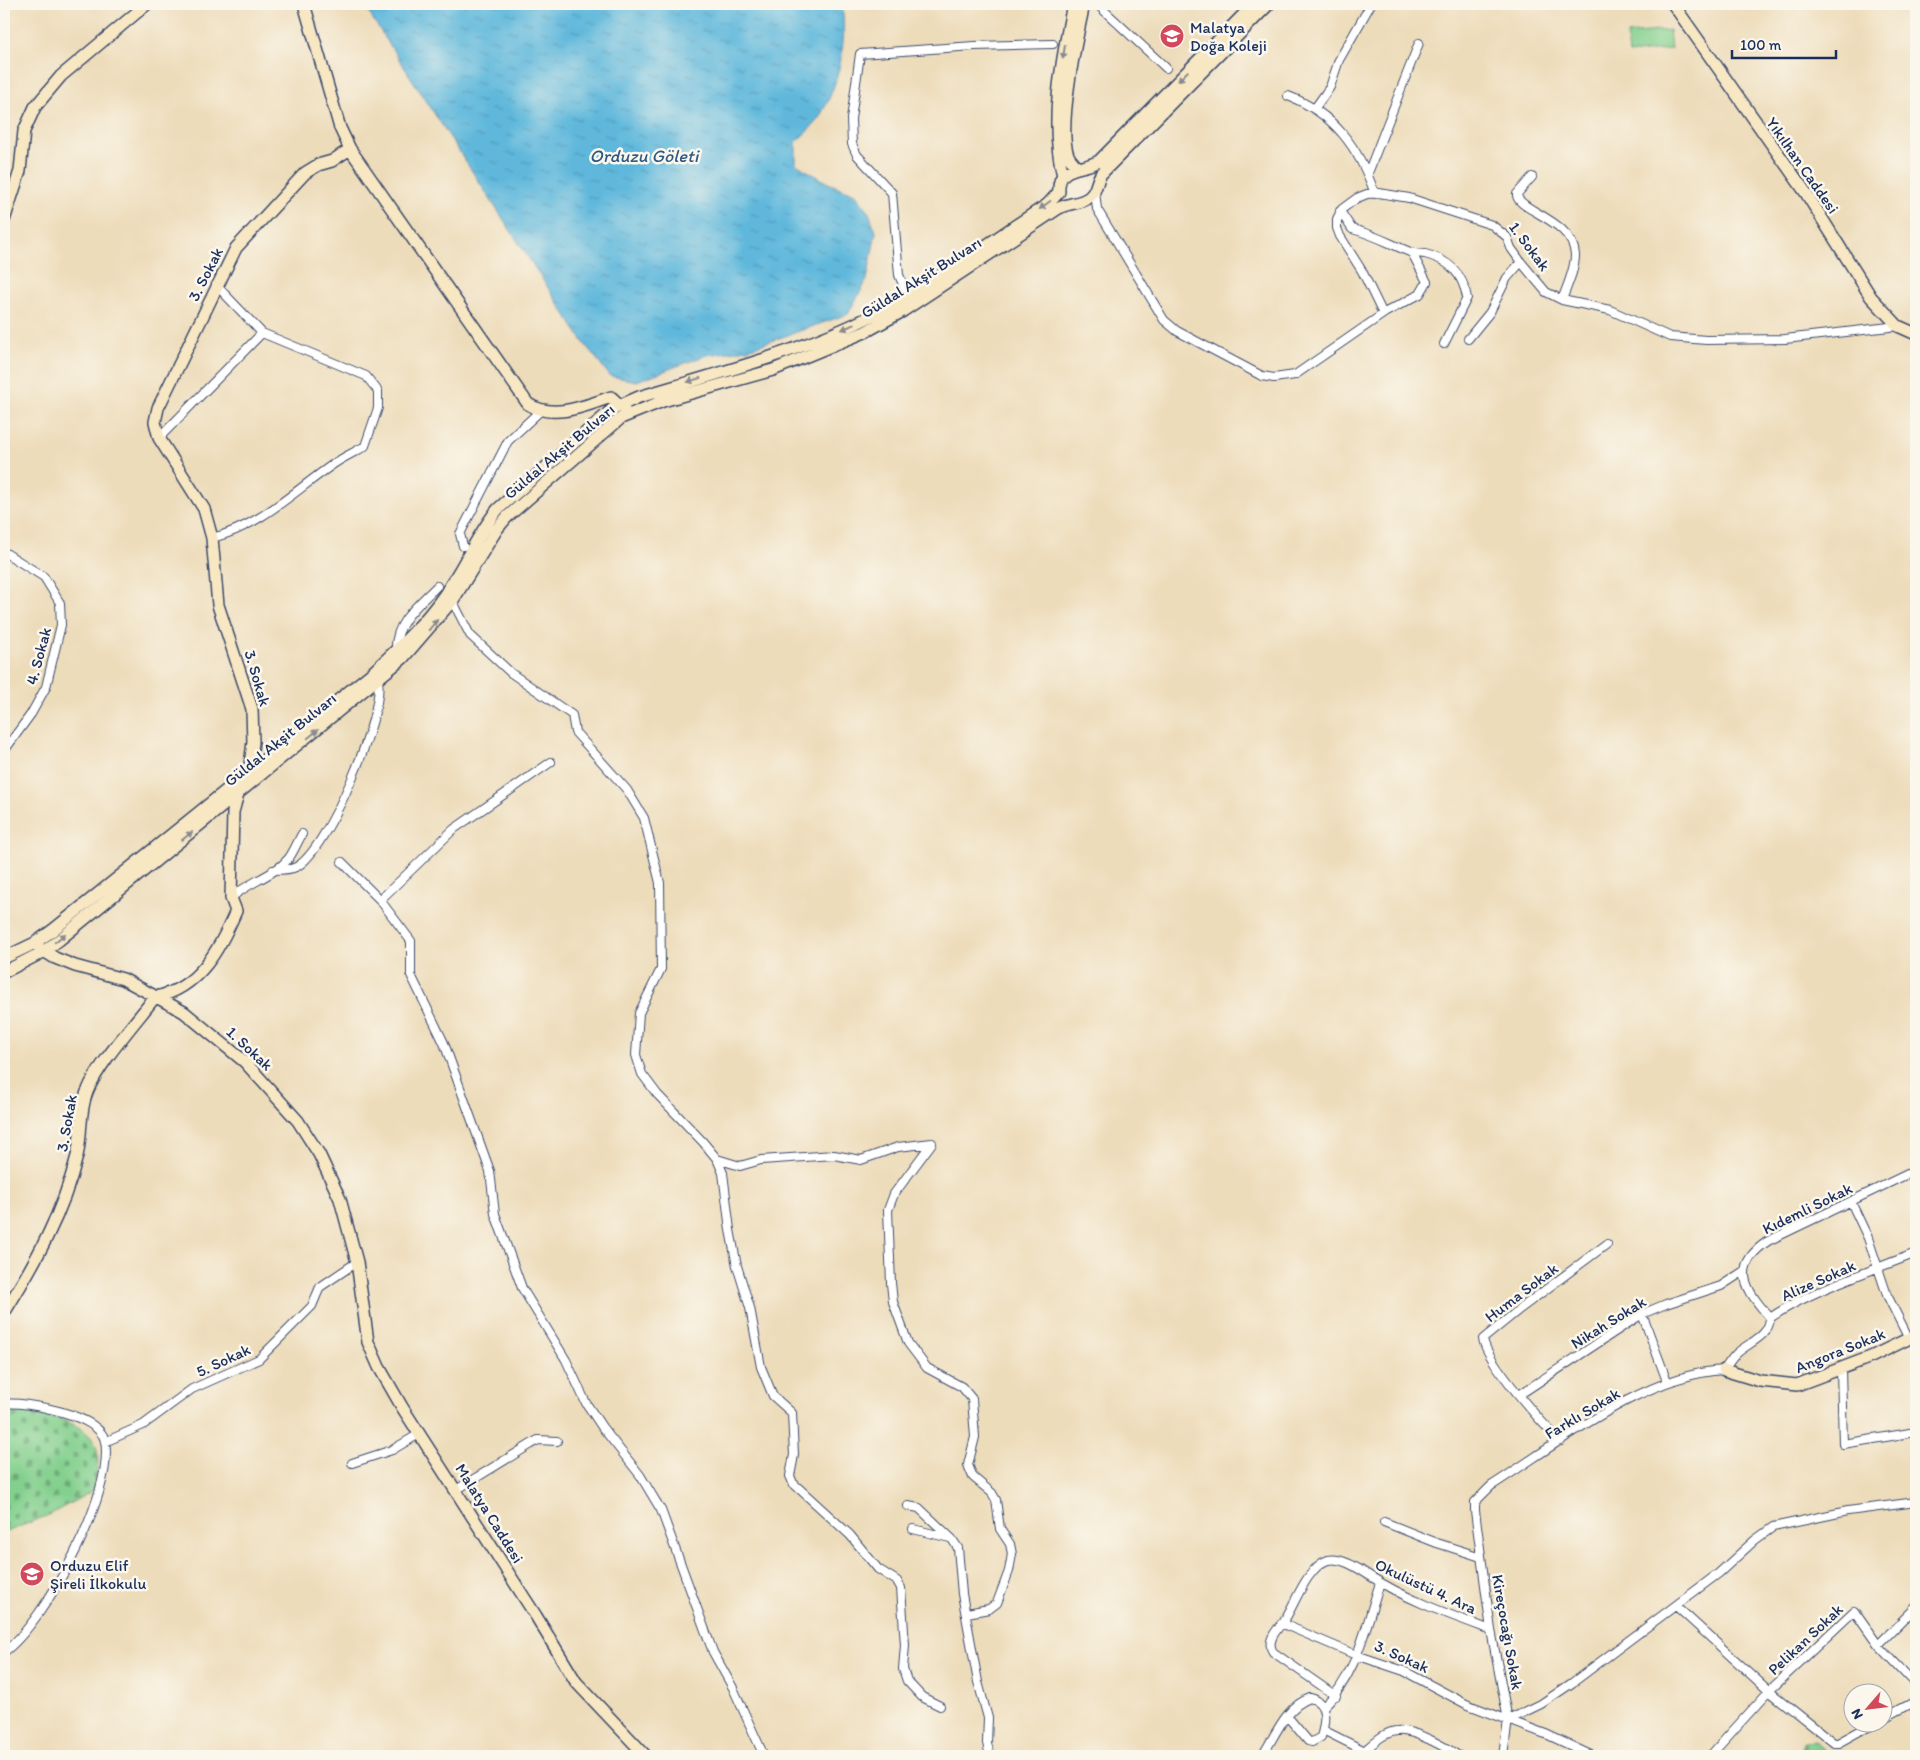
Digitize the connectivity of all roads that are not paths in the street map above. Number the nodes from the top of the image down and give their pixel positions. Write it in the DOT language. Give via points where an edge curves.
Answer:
graph roads {
  1 [pos="147,4"];
  2 [pos="304,4"];
  3 [pos="1072,4"];
  4 [pos="1084,4"];
  5 [pos="1097,4"];
  6 [pos="1254,4"];
  7 [pos="1269,4"];
  8 [pos="1371,4"];
  9 [pos="1673,4"];
  10 [pos="1419,42"];
  11 [pos="1052,44"];
  12 [pos="1166,68"];
  13 [pos="1288,96"];
  14 [pos="1315,108"];
  15 [pos="350,150"];
  16 [pos="1081,168"];
  17 [pos="1368,173"];
  18 [pos="1063,176"];
  19 [pos="1532,177"];
  20 [pos="1095,186"];
  21 [pos="1059,192"];
  22 [pos="1375,194"];
  23 [pos="1074,203"];
  24 [pos="1097,210"];
  25 [pos="1340,212"];
  26 [pos="4,220"];
  27 [pos="1412,253"];
  28 [pos="1521,262"];
  29 [pos="216,285"];
  30 [pos="910,300"];
  31 [pos="1562,300"];
  32 [pos="1383,314"];
  33 [pos="1898,326"];
  34 [pos="262,333"];
  35 [pos="1916,334"];
  36 [pos="1468,339"];
  37 [pos="1444,344"];
  38 [pos="625,409"];
  39 [pos="540,411"];
  40 [pos="159,438"];
  41 [pos="212,538"];
  42 [pos="463,546"];
  43 [pos="4,552"];
  44 [pos="445,593"];
  45 [pos="378,681"];
  46 [pos="4,751"];
  47 [pos="551,762"];
  48 [pos="251,770"];
  49 [pos="237,795"];
  50 [pos="302,834"];
  51 [pos="342,862"];
  52 [pos="273,870"];
  53 [pos="231,898"];
  54 [pos="380,900"];
  55 [pos="35,943"];
  56 [pos="43,952"];
  57 [pos="4,958"];
  58 [pos="4,972"];
  59 [pos="155,997"];
  60 [pos="717,1159"];
  61 [pos="1916,1170"];
  62 [pos="1851,1202"];
  63 [pos="1608,1244"];
  64 [pos="1916,1253"];
  65 [pos="357,1262"];
  66 [pos="1878,1269"];
  67 [pos="1744,1271"];
  68 [pos="4,1313"];
  69 [pos="1642,1314"];
  70 [pos="1770,1318"];
  71 [pos="1913,1337"];
  72 [pos="1841,1369"];
  73 [pos="1724,1370"];
  74 [pos="1667,1381"];
  75 [pos="1519,1395"];
  76 [pos="4,1404"];
  77 [pos="1916,1432"];
  78 [pos="419,1434"];
  79 [pos="557,1441"];
  80 [pos="1561,1441"];
  81 [pos="105,1442"];
  82 [pos="352,1463"];
  83 [pos="456,1490"];
  84 [pos="1916,1502"];
  85 [pos="908,1506"];
  86 [pos="1475,1511"];
  87 [pos="1384,1522"];
  88 [pos="913,1529"];
  89 [pos="952,1539"];
  90 [pos="1481,1557"];
  91 [pos="1380,1583"];
  92 [pos="1676,1606"];
  93 [pos="1916,1607"];
  94 [pos="967,1612"];
  95 [pos="1283,1624"];
  96 [pos="1492,1630"];
  97 [pos="1878,1645"];
  98 [pos="4,1652"];
  99 [pos="1356,1655"];
  100 [pos="1916,1685"];
  101 [pos="1769,1691"];
  102 [pos="1336,1696"];
  103 [pos="1916,1701"];
  104 [pos="940,1706"];
  105 [pos="1323,1706"];
  106 [pos="1892,1714"];
  107 [pos="1287,1716"];
  108 [pos="1508,1720"];
  109 [pos="1324,1730"];
  110 [pos="1858,1732"];
  111 [pos="1364,1750"];
  112 [pos="646,1756"];
  113 [pos="764,1756"];
  114 [pos="990,1756"];
  115 [pos="1262,1756"];
  116 [pos="1375,1756"];
  117 [pos="1459,1756"];
  118 [pos="1503,1756"];
  119 [pos="1593,1756"];
  120 [pos="1710,1756"];
  1 -- 26 [label="street" via="61,76 35,107 24,131 20,171"];
  2 -- 15 [label="street" via="340,128"];
  3 -- 18 [label="street, one-way" via="1057,101 1058,145"];
  4 -- 16 [label="street" via="1073,58 1065,136 1069,158"];
  5 -- 12 [label="street"];
  6 -- 16 [label="street, one-way" via="1099,161"];
  7 -- 20 [label="street, Güldal Akşit Bulvarı"];
  8 -- 14 [label="street" via="1339,60 1330,87"];
  9 -- 33 [label="street, Yıkılhan Caddesi" via="1806,193 1871,297"];
  10 -- 17 [label="street"];
  11 -- 30 [label="street" via="860,54 851,119 852,144 857,155 892,194 899,275"];
  13 -- 14 [label="street"];
  14 -- 17 [label="street" via="1353,146"];
  15 -- 29 [label="street, 3. Sokak" via="305,172 236,248"];
  15 -- 39 [label="street" via="528,404"];
  16 -- 18 [label="street" via="1071,169"];
  16 -- 20 [label="street"];
  17 -- 22 [label="street"];
  18 -- 21 [label="street"];
  19 -- 31 [label="street" via="1517,194 1518,201 1559,225 1574,248 1574,261"];
  20 -- 23 [label="street, Güldal Akşit Bulvarı" via="1086,199"];
  20 -- 24 [label="street"];
  21 -- 23 [label="street"];
  21 -- 30 [label="street, Güldal Akşit Bulvarı, one-way" via="1048,204"];
  22 -- 25 [label="street, 1. Sokak" via="1356,198"];
  22 -- 28 [label="street, 1. Sokak" via="1409,198 1492,225 1507,237"];
  23 -- 24 [label="street"];
  23 -- 30 [label="street, Güldal Akşit Bulvarı"];
  24 -- 32 [label="street" via="1164,320 1177,331 1262,376 1295,375"];
  25 -- 27 [label="street" via="1352,229 1376,235"];
  25 -- 32 [label="street" via="1337,219 1340,236"];
  27 -- 32 [label="street" via="1427,282 1420,294"];
  27 -- 37 [label="street" via="1424,254 1453,266 1466,291 1467,298"];
  28 -- 31 [label="street, 1. Sokak" via="1546,292"];
  28 -- 36 [label="street" via="1507,278 1490,312"];
  29 -- 34 [label="street"];
  29 -- 40 [label="street, 3. Sokak" via="158,408 154,422"];
  30 -- 38 [label="street, Güldal Akşit Bulvarı" via="813,343 639,397"];
  31 -- 33 [label="street, 1. Sokak" via="1610,310 1681,339 1785,339"];
  33 -- 35 [label="street, Yıkılhan Caddesi"];
  34 -- 40 [label="street"];
  34 -- 41 [label="street" via="366,376 378,391 378,408 365,446 335,463 288,500 230,533"];
  38 -- 39 [label="street" via="611,397 570,410"];
  38 -- 44 [label="street, Güldal Akşit Bulvarı" via="614,408 498,509"];
  39 -- 42 [label="street" via="508,441 460,534"];
  40 -- 41 [label="street, 3. Sokak" via="204,509"];
  41 -- 48 [label="street, 3. Sokak" via="218,605 252,709"];
  43 -- 46 [label="street, 4. Sokak" via="44,577 60,604 61,625 46,687"];
  45 -- 44 [label="street, Güldal Akşit Bulvarı, one-way" via="413,649"];
  44 -- 48 [label="street, Güldal Akşit Bulvarı" via="396,651"];
  44 -- 60 [label="street" via="470,635 511,673 572,715 575,732 627,790 644,818 660,883 661,970 639,1013 636,1055 642,1074 653,1089"];
  49 -- 45 [label="street, Güldal Akşit Bulvarı, one-way"];
  45 -- 52 [label="street" via="380,691 367,737 335,818 315,851 295,868"];
  47 -- 54 [label="street" via="454,829"];
  48 -- 49 [label="street, 3. Sokak"];
  48 -- 55 [label="street, Güldal Akşit Bulvarı"];
  49 -- 53 [label="street, 3. Sokak" via="233,812"];
  56 -- 49 [label="street, Güldal Akşit Bulvarı, one-way"];
  50 -- 52 [label="street" via="289,858"];
  51 -- 54 [label="street"];
  52 -- 53 [label="street"];
  53 -- 59 [label="street, 3. Sokak" via="236,911 222,945 210,961 183,988"];
  54 -- 113 [label="street" via="411,941 411,975 444,1043 490,1171 495,1214 522,1288 566,1360 586,1403 640,1475 661,1510 713,1652 734,1688"];
  55 -- 56 [label="street, 1. Sokak"];
  55 -- 57 [label="street, Güldal Akşit Bulvarı"];
  56 -- 58 [label="street, Güldal Akşit Bulvarı"];
  56 -- 59 [label="street, 1. Sokak" via="75,966 123,980"];
  59 -- 65 [label="street, 1. Sokak" via="184,1012 245,1062 298,1121 319,1154 340,1199"];
  59 -- 68 [label="street, 3. Sokak" via="97,1074 86,1094 77,1156 62,1207 37,1259"];
  60 -- 94 [label="street" via="740,1166 761,1160 834,1155 861,1160 898,1147 932,1143 894,1194 888,1210 891,1283 908,1343 927,1368 962,1387 972,1399 975,1437 968,1465 973,1478 996,1500 1000,1529 1010,1544 1009,1571 997,1603 989,1609"];
  60 -- 104 [label="street" via="723,1173 737,1266 750,1308 765,1381 773,1396 792,1413 792,1483 850,1536 878,1569 897,1581 901,1588 903,1669 907,1681 922,1697"];
  61 -- 62 [label="street, Kıdemli Sokak"];
  62 -- 66 [label="street"];
  62 -- 67 [label="street, Kıdemli Sokak" via="1768,1242 1752,1254"];
  63 -- 75 [label="street, Huma Sokak" via="1484,1339 1489,1354"];
  64 -- 66 [label="street, Alize Sokak"];
  65 -- 78 [label="street, Malatya Caddesi" via="371,1351"];
  65 -- 81 [label="street, 5. Sokak" via="320,1288 312,1306 258,1359 192,1389 143,1425"];
  66 -- 70 [label="street, Alize Sokak" via="1840,1283"];
  66 -- 71 [label="street" via="1887,1295"];
  67 -- 69 [label="street, Nikah Sokak" via="1721,1286"];
  67 -- 70 [label="street" via="1748,1291"];
  69 -- 74 [label="street"];
  69 -- 75 [label="street, Nikah Sokak"];
  70 -- 73 [label="street, Alize Sokak" via="1766,1332 1736,1354"];
  71 -- 72 [label="street, Angora Sokak"];
  72 -- 73 [label="street, Angora Sokak" via="1797,1385 1760,1381"];
  72 -- 77 [label="street" via="1843,1444"];
  73 -- 74 [label="street, Farklı Sokak"];
  74 -- 80 [label="street, Farklı Sokak"];
  75 -- 80 [label="street, Huma Sokak" via="1534,1416"];
  76 -- 81 [label="street" via="28,1404 87,1421 98,1428"];
  78 -- 82 [label="street" via="392,1450"];
  78 -- 83 [label="street, Malatya Caddesi"];
  79 -- 83 [label="street" via="538,1440"];
  80 -- 86 [label="street, Farklı Sokak" via="1491,1486 1475,1502"];
  81 -- 98 [label="street" via="101,1483 81,1540 66,1570 35,1617 21,1637"];
  83 -- 112 [label="street, Malatya Caddesi" via="576,1682"];
  84 -- 92 [label="street" via="1848,1511 1773,1527"];
  85 -- 89 [label="street" via="919,1508"];
  86 -- 90 [label="street, Kireçocağı Sokak"];
  87 -- 90 [label="street"];
  88 -- 89 [label="street"];
  89 -- 94 [label="street" via="958,1548"];
  90 -- 96 [label="street, Kireçocağı Sokak"];
  91 -- 95 [label="street, Okulüstü 4. Ara" via="1352,1565 1334,1559 1322,1563 1310,1577"];
  91 -- 96 [label="street, Okulüstü 4. Ara" via="1435,1609"];
  91 -- 99 [label="street"];
  92 -- 101 [label="street"];
  92 -- 108 [label="street" via="1555,1695"];
  93 -- 97 [label="street"];
  94 -- 114 [label="street" via="978,1682 988,1718"];
  95 -- 99 [label="street, 3. Sokak"];
  95 -- 102 [label="street" via="1269,1640 1273,1652"];
  96 -- 108 [label="street, Kireçocağı Sokak"];
  97 -- 100 [label="street"];
  97 -- 101 [label="street, Pelikan Sokak" via="1854,1611"];
  99 -- 102 [label="street"];
  99 -- 108 [label="street, 3. Sokak" via="1404,1671 1439,1691"];
  101 -- 110 [label="street" via="1834,1743"];
  101 -- 120 [label="street, Pelikan Sokak"];
  102 -- 105 [label="street"];
  103 -- 106 [label="street"];
  105 -- 107 [label="street" via="1310,1698 1295,1706"];
  105 -- 109 [label="street"];
  107 -- 109 [label="street" via="1308,1741 1317,1740"];
  107 -- 115 [label="street"];
  108 -- 118 [label="street, Kireçocağı Sokak"];
  108 -- 119 [label="street, 3. Sokak"];
  109 -- 111 [label="street"];
  111 -- 116 [label="street"];
  111 -- 117 [label="street" via="1380,1737 1399,1730 1439,1744"];
}
